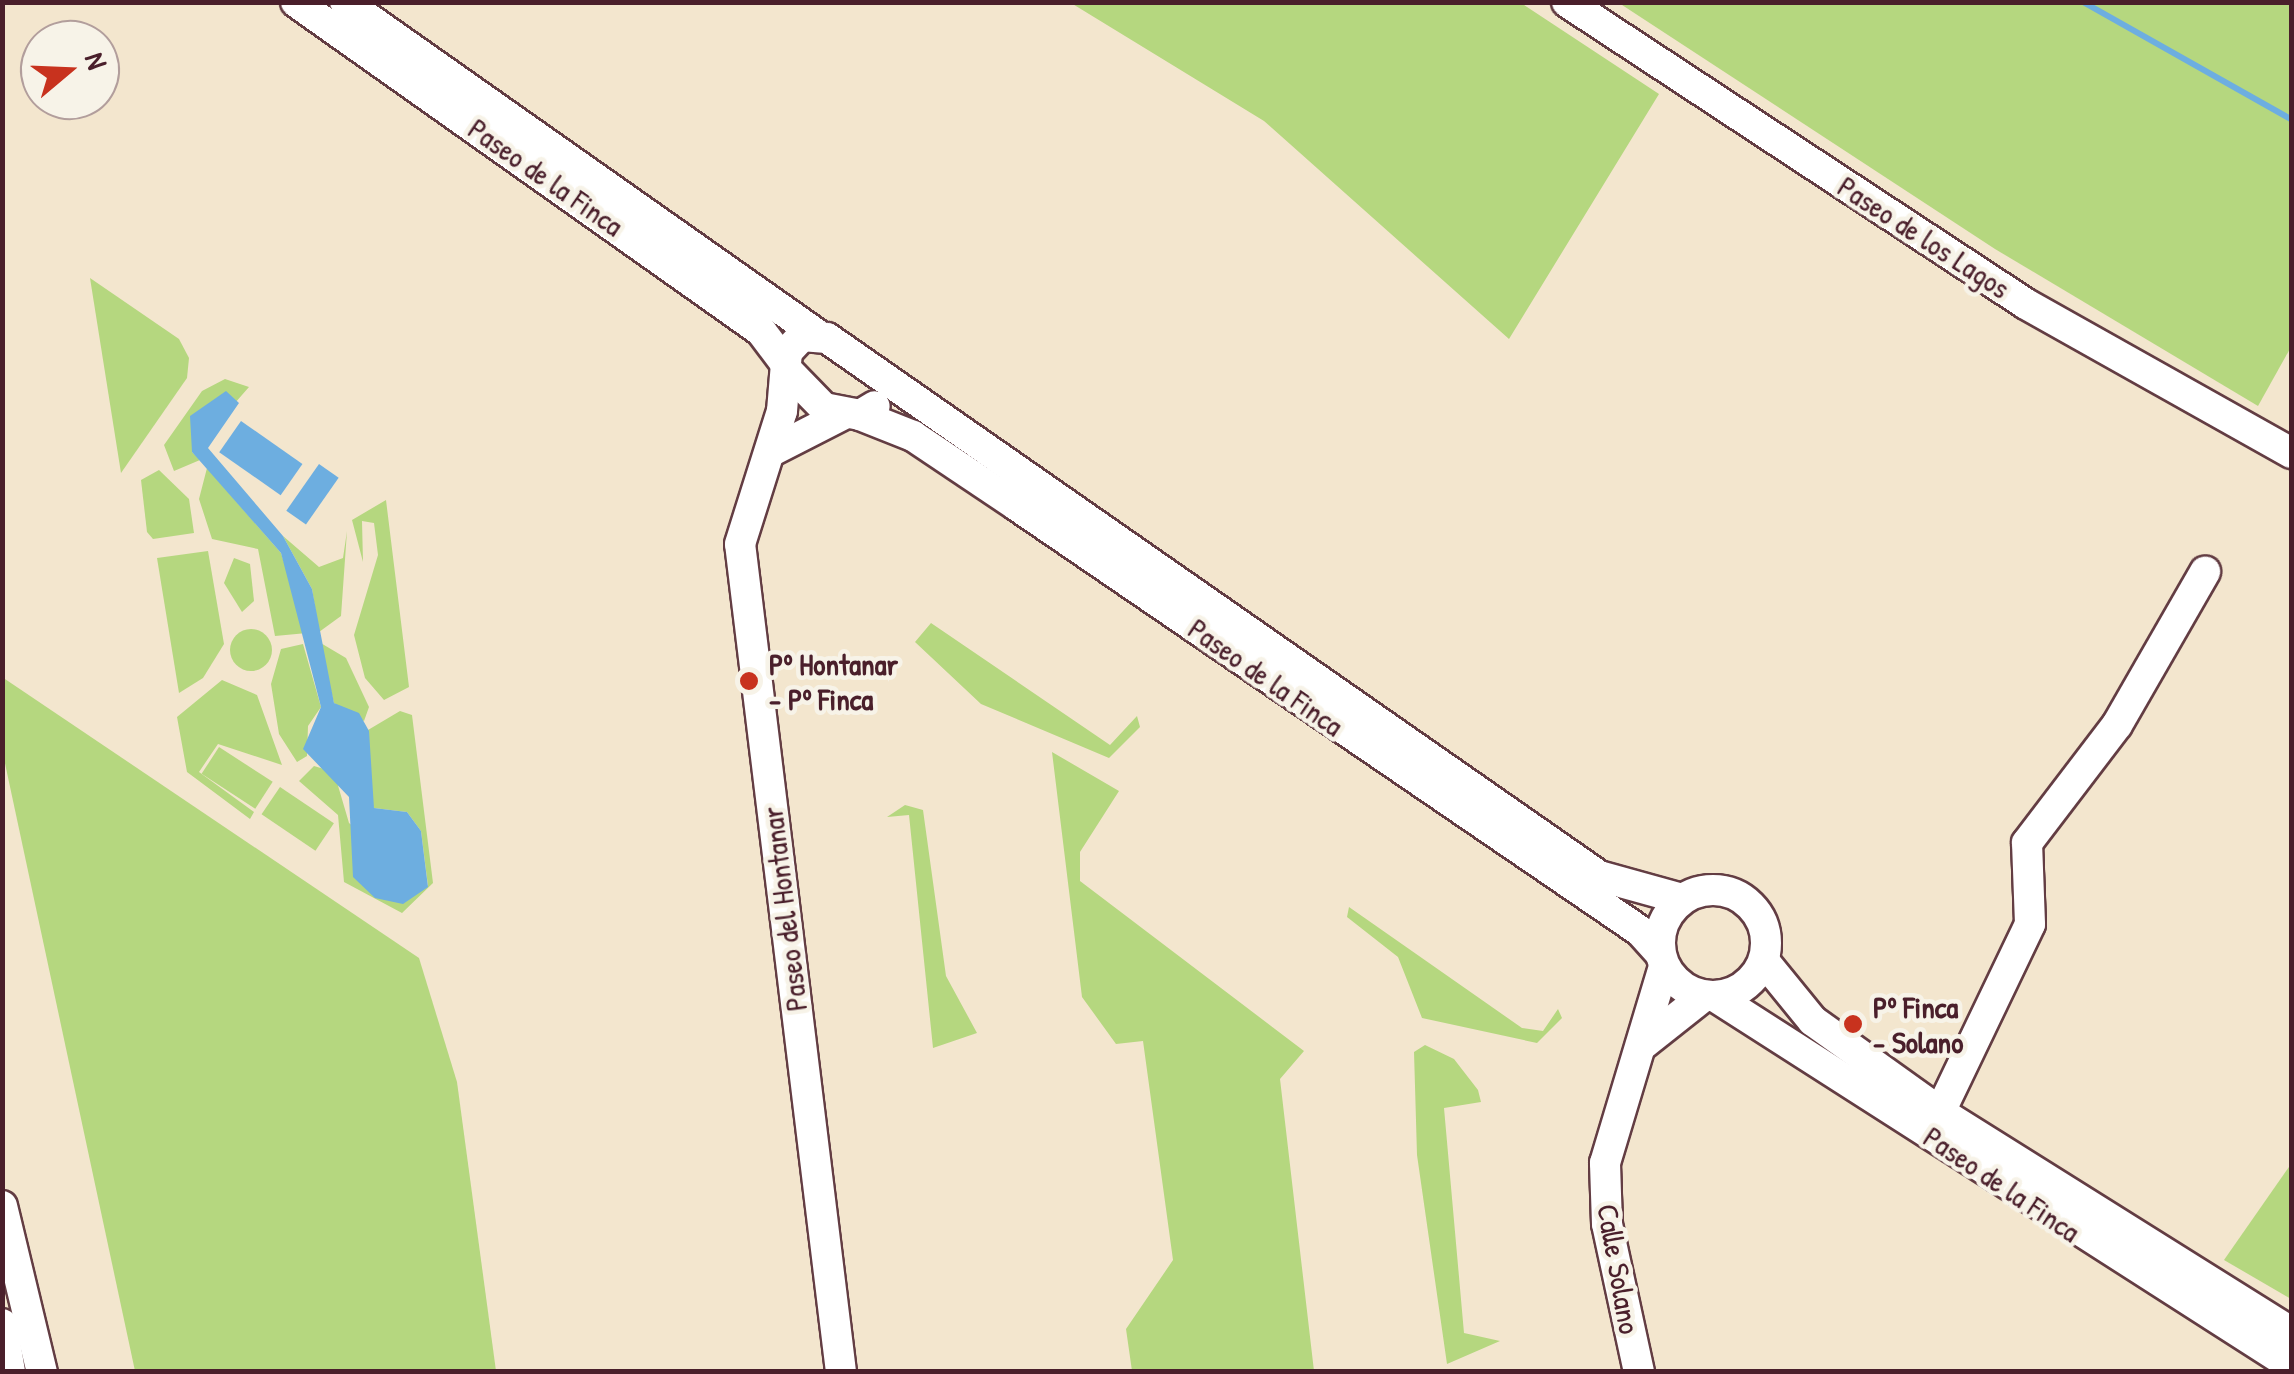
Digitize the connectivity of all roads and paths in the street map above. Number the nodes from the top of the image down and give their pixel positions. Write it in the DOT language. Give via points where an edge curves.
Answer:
graph roads {
  1 [pos="296,2"];
  2 [pos="345,2"];
  3 [pos="1567,2"];
  4 [pos="815,333"];
  5 [pos="785,366"];
  6 [pos="881,380"];
  7 [pos="852,415"];
  8 [pos="770,452"];
  9 [pos="2292,453"];
  10 [pos="2205,572"];
  11 [pos="1682,899"];
  12 [pos="1662,960"];
  13 [pos="1764,961"];
  14 [pos="1710,997"];
  15 [pos="1635,1051"];
  16 [pos="1940,1112"];
  17 [pos="2,1206"];
  18 [pos="2,1324"];
  19 [pos="2292,1334"];
  20 [pos="2292,1366"];
  21 [pos="10,1372"];
  22 [pos="42,1372"];
  23 [pos="840,1372"];
  24 [pos="1639,1372"];
  1 -- 5 [label="street, Paseo de la Finca" via="761,331"];
  2 -- 4 [label="street, Paseo de la Finca"];
  3 -- 9 [label="street, Paseo de los Lagos" via="2026,304"];
  4 -- 5 [label="street" via="792,343"];
  4 -- 6 [label="street, Paseo de la Finca"];
  5 -- 7 [label="street, Paseo de la Finca" via="806,396"];
  5 -- 8 [label="street, Paseo del Hontanar"];
  6 -- 7 [label="street" via="878,402"];
  6 -- 11 [label="street, Paseo de la Finca" via="1599,876"];
  7 -- 8 [label="street"];
  7 -- 12 [label="street, Paseo de la Finca" via="912,436 1016,504 1640,932"];
  8 -- 23 [label="street, Paseo del Hontanar" via="740,544"];
  10 -- 16 [label="street, Paseo de la Finca" via="2117,726 2027,843 2030,924"];
  11 -- 12 [label="street" via="1668,914"];
  11 -- 13 [label="street" via="1706,890 1754,910"];
  12 -- 14 [label="street"];
  12 -- 15 [label="street, Calle Solano"];
  13 -- 14 [label="street" via="1753,979"];
  13 -- 16 [label="street, Paseo de la Finca" via="1814,1021"];
  14 -- 15 [label="street"];
  14 -- 20 [label="street, Paseo de la Finca"];
  15 -- 24 [label="street, Calle Solano" via="1613,1115 1604,1187"];
  16 -- 19 [label="street, Paseo de la Finca"];
  17 -- 22 [label="street"];
  18 -- 21 [label="street"];
}
